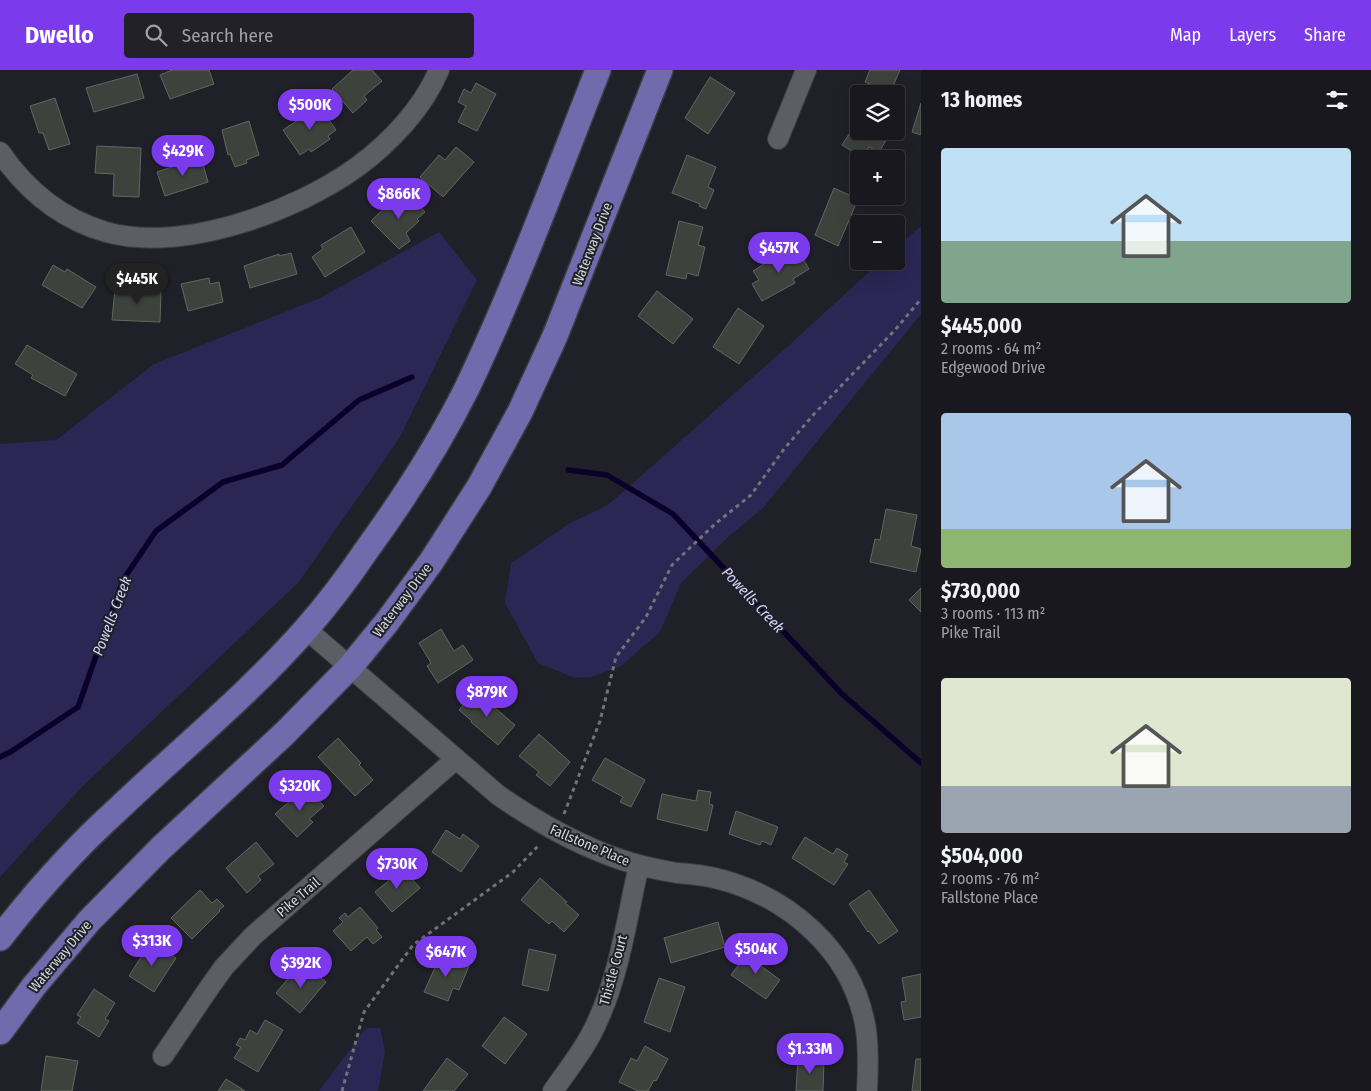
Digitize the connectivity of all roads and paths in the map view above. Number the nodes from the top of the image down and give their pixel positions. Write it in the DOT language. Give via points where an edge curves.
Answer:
graph roads {
  1 [pos="439,70"];
  2 [pos="598,70"];
  3 [pos="660,70"];
  4 [pos="806,70"];
  5 [pos="778,139"];
  6 [pos="0,152"];
  7 [pos="921,299"];
  8 [pos="306,629"];
  9 [pos="350,667"];
  10 [pos="456,759"];
  11 [pos="553,830"];
  12 [pos="639,865"];
  13 [pos="0,938"];
  14 [pos="0,1032"];
  15 [pos="163,1056"];
  16 [pos="342,1091"];
  17 [pos="553,1091"];
  18 [pos="867,1091"];
  1 -- 6 [label="street" via="434,83 409,118 356,168 282,208 191,235 137,237 79,223 44,201 18,176"];
  2 -- 8 [label="main road" via="492,334 465,390 428,459 388,521"];
  3 -- 9 [label="main road, Waterway Drive" via="555,336 520,412 479,487 431,562"];
  4 -- 5 [label="street"];
  7 -- 11 [label="path" via="814,414 751,495 714,524 672,565 646,616 616,657 600,721 562,817"];
  8 -- 9 [label="street, Fallstone Place"];
  8 -- 13 [label="main road" via="242,696 114,812"];
  9 -- 10 [label="street, Fallstone Place"];
  9 -- 14 [label="main road, Waterway Drive" via="89,920"];
  10 -- 11 [label="street, Fallstone Place" via="498,795"];
  10 -- 15 [label="street, Pike Trail" via="253,936 214,981"];
  11 -- 12 [label="street, Fallstone Place" via="568,839"];
  11 -- 16 [label="path" via="513,872 413,945 364,1012"];
  12 -- 17 [label="street, Thistle Court" via="611,989 598,1022"];
  12 -- 18 [label="street, Fallstone Place" via="713,877 743,886 770,898 818,935 833,952 860,1002 869,1059"];
}
